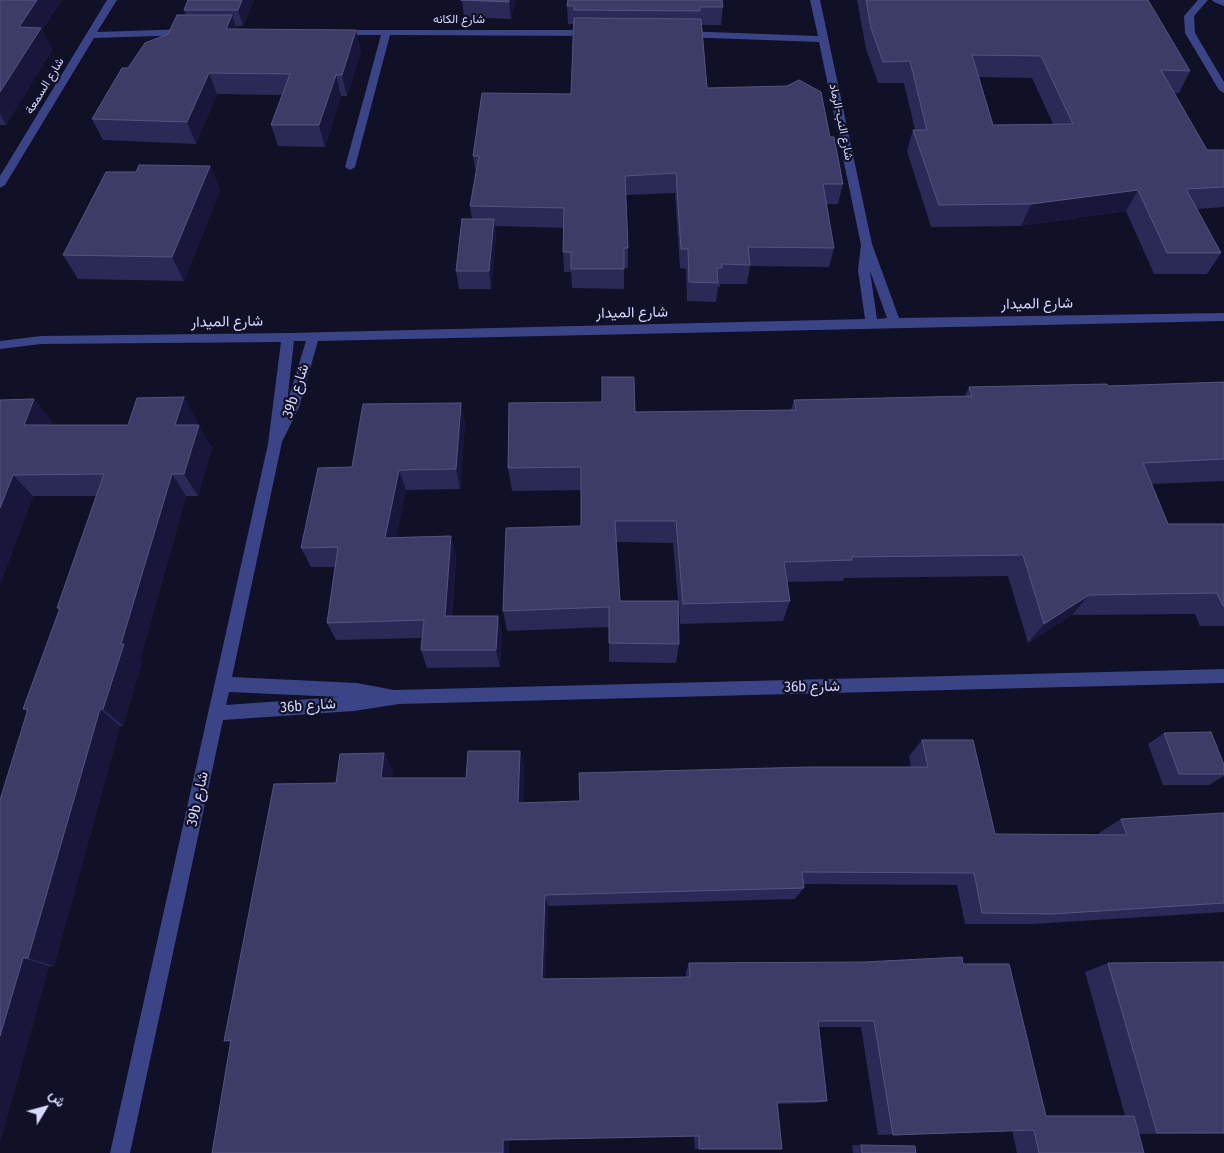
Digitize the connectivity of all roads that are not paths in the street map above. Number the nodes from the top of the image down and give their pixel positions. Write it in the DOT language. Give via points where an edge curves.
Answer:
graph roads {
  1 [pos="112,0"];
  2 [pos="815,0"];
  3 [pos="1203,0"];
  4 [pos="1217,0"];
  5 [pos="1224,3"];
  6 [pos="97,24"];
  7 [pos="328,32"];
  8 [pos="386,32"];
  9 [pos="605,33"];
  10 [pos="822,33"];
  11 [pos="674,34"];
  12 [pos="90,35"];
  13 [pos="1224,90"];
  14 [pos="350,167"];
  15 [pos="0,185"];
  16 [pos="866,244"];
  17 [pos="1224,317"];
  18 [pos="872,323"];
  19 [pos="895,323"];
  20 [pos="0,336"];
  21 [pos="288,337"];
  22 [pos="313,337"];
  23 [pos="41,340"];
  24 [pos="0,345"];
  25 [pos="275,444"];
  26 [pos="1224,676"];
  27 [pos="223,684"];
  28 [pos="399,697"];
  29 [pos="217,712"];
  30 [pos="120,1153"];
  1 -- 6 [label="street, شارع السمعة"];
  2 -- 10 [label="street, شارع النب-الرماد"];
  3 -- 13 [label="street" via="1189,16 1190,33"];
  4 -- 5 [label="street"];
  6 -- 12 [label="street, شارع السمعة"];
  6 -- 12 [label="street" via="199,31"];
  7 -- 8 [label="street, شارع الكانه"];
  8 -- 9 [label="street, شارع الكانه"];
  8 -- 14 [label="street"];
  10 -- 11 [label="street"];
  10 -- 16 [label="street, شارع النب-الرماد"];
  12 -- 15 [label="street, شارع السمعة"];
  16 -- 18 [label="street, شارع النب-الرماد" via="864,270"];
  16 -- 19 [label="street, شارع النب-الرماد"];
  17 -- 19 [label="street, شارع الميدار"];
  18 -- 19 [label="street, شارع الميدار"];
  18 -- 22 [label="street, شارع الميدار"];
  20 -- 23 [label="street, شارع الميدار"];
  21 -- 22 [label="street, شارع الميدار"];
  21 -- 23 [label="street, شارع الميدار"];
  21 -- 25 [label="street, 39b شارع"];
  22 -- 25 [label="street, 39b شارع" via="289,416"];
  23 -- 24 [label="street, شارع الميدار"];
  25 -- 27 [label="street, 39b شارع"];
  26 -- 28 [label="street, 36b شارع"];
  27 -- 28 [label="street, 36b شارع" via="357,690"];
  27 -- 29 [label="street, 39b شارع"];
  28 -- 29 [label="street, 36b شارع"];
  29 -- 30 [label="street, 39b شارع"];
}
